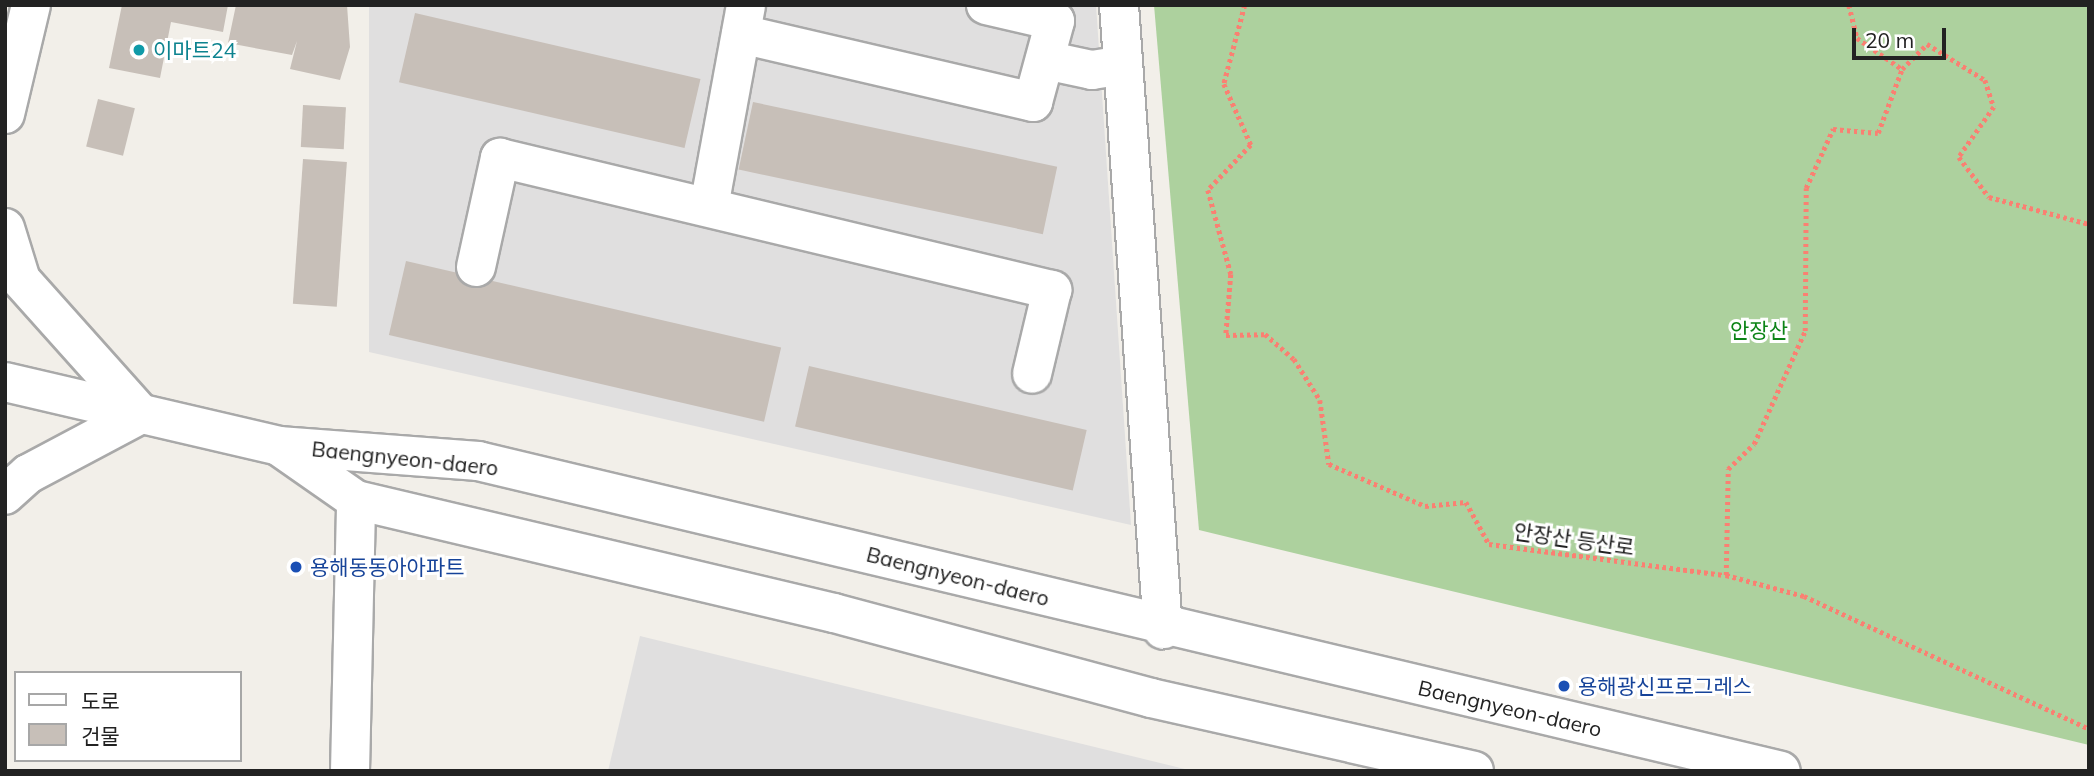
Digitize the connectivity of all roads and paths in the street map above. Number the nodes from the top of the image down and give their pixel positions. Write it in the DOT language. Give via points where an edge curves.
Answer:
graph roads {
  1 [pos="32,5"];
  2 [pos="986,5"];
  3 [pos="1119,5"];
  4 [pos="1245,5"];
  5 [pos="1849,5"];
  6 [pos="744,20"];
  7 [pos="1045,60"];
  8 [pos="1123,65"];
  9 [pos="1902,69"];
  10 [pos="5,114"];
  11 [pos="709,207"];
  12 [pos="2089,224"];
  13 [pos="5,228"];
  14 [pos="476,267"];
  15 [pos="1032,374"];
  16 [pos="5,382"];
  17 [pos="141,414"];
  18 [pos="279,446"];
  19 [pos="5,495"];
  20 [pos="356,500"];
  21 [pos="1726,575"];
  22 [pos="1163,629"];
  23 [pos="2089,729"];
  24 [pos="349,771"];
  25 [pos="1474,771"];
  26 [pos="1781,771"];
  1 -- 10 [label="street"];
  2 -- 7 [label="street" via="1055,21"];
  3 -- 8 [label="street"];
  4 -- 21 [label="path, 안장산 등산로" via="1224,84 1251,145 1208,190 1231,274 1226,335 1265,334 1294,359 1320,400 1329,464 1425,506 1466,502 1489,544"];
  5 -- 9 [label="path" via="1857,38"];
  6 -- 7 [label="street" via="1033,102"];
  6 -- 11 [label="street"];
  7 -- 8 [label="street" via="1092,70"];
  8 -- 22 [label="street"];
  9 -- 12 [label="path" via="1927,44 1985,80 1994,107 1959,158 1989,197"];
  9 -- 21 [label="path" via="1878,133 1833,129 1806,188 1805,331 1754,444 1728,470"];
  11 -- 14 [label="street" via="500,158"];
  11 -- 15 [label="street" via="1052,290"];
  13 -- 17 [label="street" via="21,279"];
  16 -- 17 [label="street"];
  17 -- 18 [label="street"];
  17 -- 19 [label="street" via="28,474"];
  18 -- 20 [label="street, Baengnyeon-daero"];
  18 -- 22 [label="street, Baengnyeon-daero" via="478,461"];
  20 -- 24 [label="street"];
  20 -- 25 [label="street, Baengnyeon-daero" via="834,612 1151,698"];
  21 -- 23 [label="path, 안장산 등산로" via="1804,596"];
  22 -- 26 [label="street, Baengnyeon-daero"];
}
